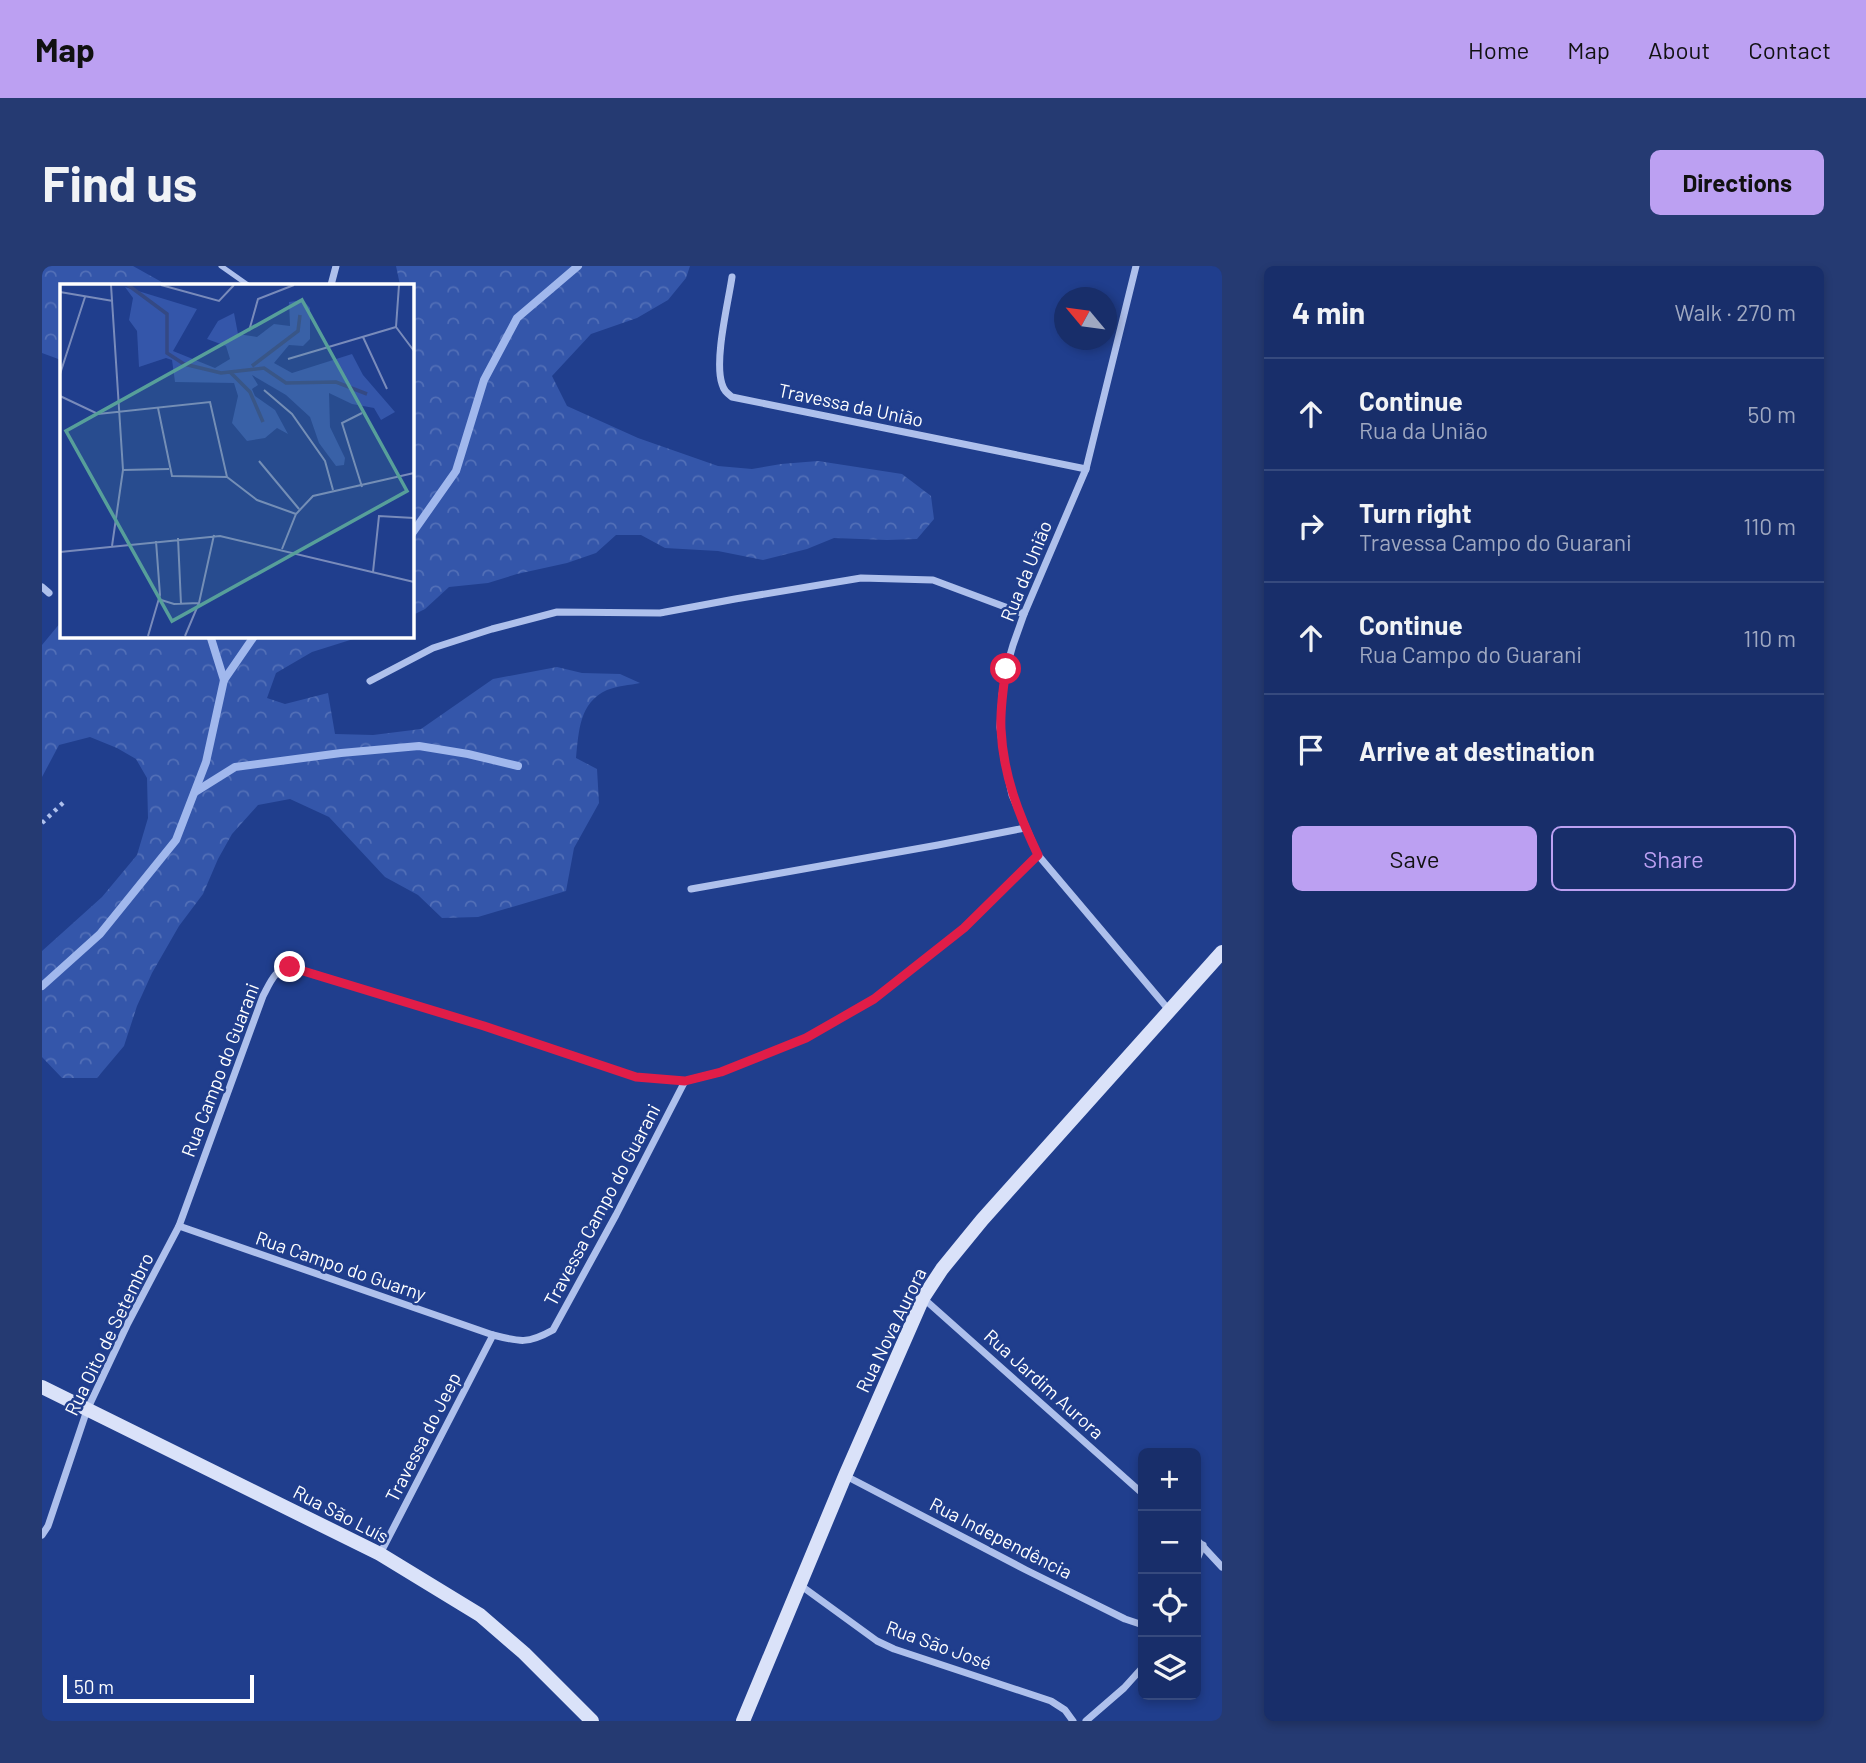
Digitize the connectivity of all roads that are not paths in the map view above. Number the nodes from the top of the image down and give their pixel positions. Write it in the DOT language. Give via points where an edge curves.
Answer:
graph roads {
  1 [pos="220,266"];
  2 [pos="335,266"];
  3 [pos="1136,266"];
  4 [pos="732,277"];
  5 [pos="247,284"];
  6 [pos="331,284"];
  7 [pos="1086,469"];
  8 [pos="42,587"];
  9 [pos="49,593"];
  10 [pos="1024,614"];
  11 [pos="370,681"];
  12 [pos="1025,828"];
  13 [pos="1038,855"];
  14 [pos="691,889"];
  15 [pos="1222,952"];
  16 [pos="1169,1010"];
  17 [pos="685,1081"];
  18 [pos="179,1226"];
  19 [pos="923,1298"];
  20 [pos="494,1335"];
  21 [pos="42,1387"];
  22 [pos="87,1410"];
  23 [pos="845,1476"];
  24 [pos="1138,1490"];
  25 [pos="42,1535"];
  26 [pos="1203,1545"];
  27 [pos="1201,1550"];
  28 [pos="380,1554"];
  29 [pos="1222,1567"];
  30 [pos="800,1585"];
  31 [pos="1138,1623"];
  32 [pos="1138,1673"];
  33 [pos="592,1721"];
  34 [pos="743,1721"];
  35 [pos="1073,1721"];
  36 [pos="1086,1721"];
  1 -- 5 [label="lane"];
  2 -- 6 [label="street"];
  3 -- 7 [label="street, Rua da União"];
  4 -- 7 [label="street, Travessa da União" via="720,349 721,382 732,397"];
  7 -- 10 [label="street, Rua da União"];
  8 -- 9 [label="street"];
  10 -- 11 [label="street" via="933,580 861,578 660,613 558,612 433,648"];
  10 -- 12 [label="street, Rua da União" via="1006,669 1000,727 1012,795"];
  12 -- 13 [label="street, Rua da União"];
  12 -- 14 [label="street"];
  13 -- 16 [label="street, Rua da União"];
  13 -- 17 [label="street" via="964,928 874,999 806,1038 721,1072"];
  15 -- 16 [label="street, Rua Nova Aurora"];
  16 -- 19 [label="street, Rua Nova Aurora" via="982,1220"];
  17 -- 18 [label="street, Rua Campo do Guarani" via="636,1077 471,1022 284,968 262,996"];
  17 -- 20 [label="street, Travessa Campo do Guarani" via="553,1330 537,1339 517,1341"];
  18 -- 20 [label="street, Rua Campo do Guarny"];
  18 -- 22 [label="street, Rua Oito de Setembro"];
  19 -- 23 [label="street, Rua Nova Aurora"];
  19 -- 24 [label="street, Rua Jardim Aurora"];
  20 -- 28 [label="street, Travessa do Jeep"];
  21 -- 22 [label="street, Rua São Luís"];
  22 -- 25 [label="street, Rua Oito de Setembro"];
  22 -- 28 [label="street, Rua São Luís"];
  23 -- 30 [label="street, Rua Nova Aurora"];
  23 -- 31 [label="street, Rua Independência"];
  26 -- 27 [label="street"];
  26 -- 29 [label="street"];
  28 -- 33 [label="street, Rua São Luís" via="480,1615"];
  30 -- 34 [label="street, Rua Nova Aurora"];
  30 -- 35 [label="street, Rua São José" via="877,1641 1051,1701"];
  32 -- 36 [label="street"];
}
